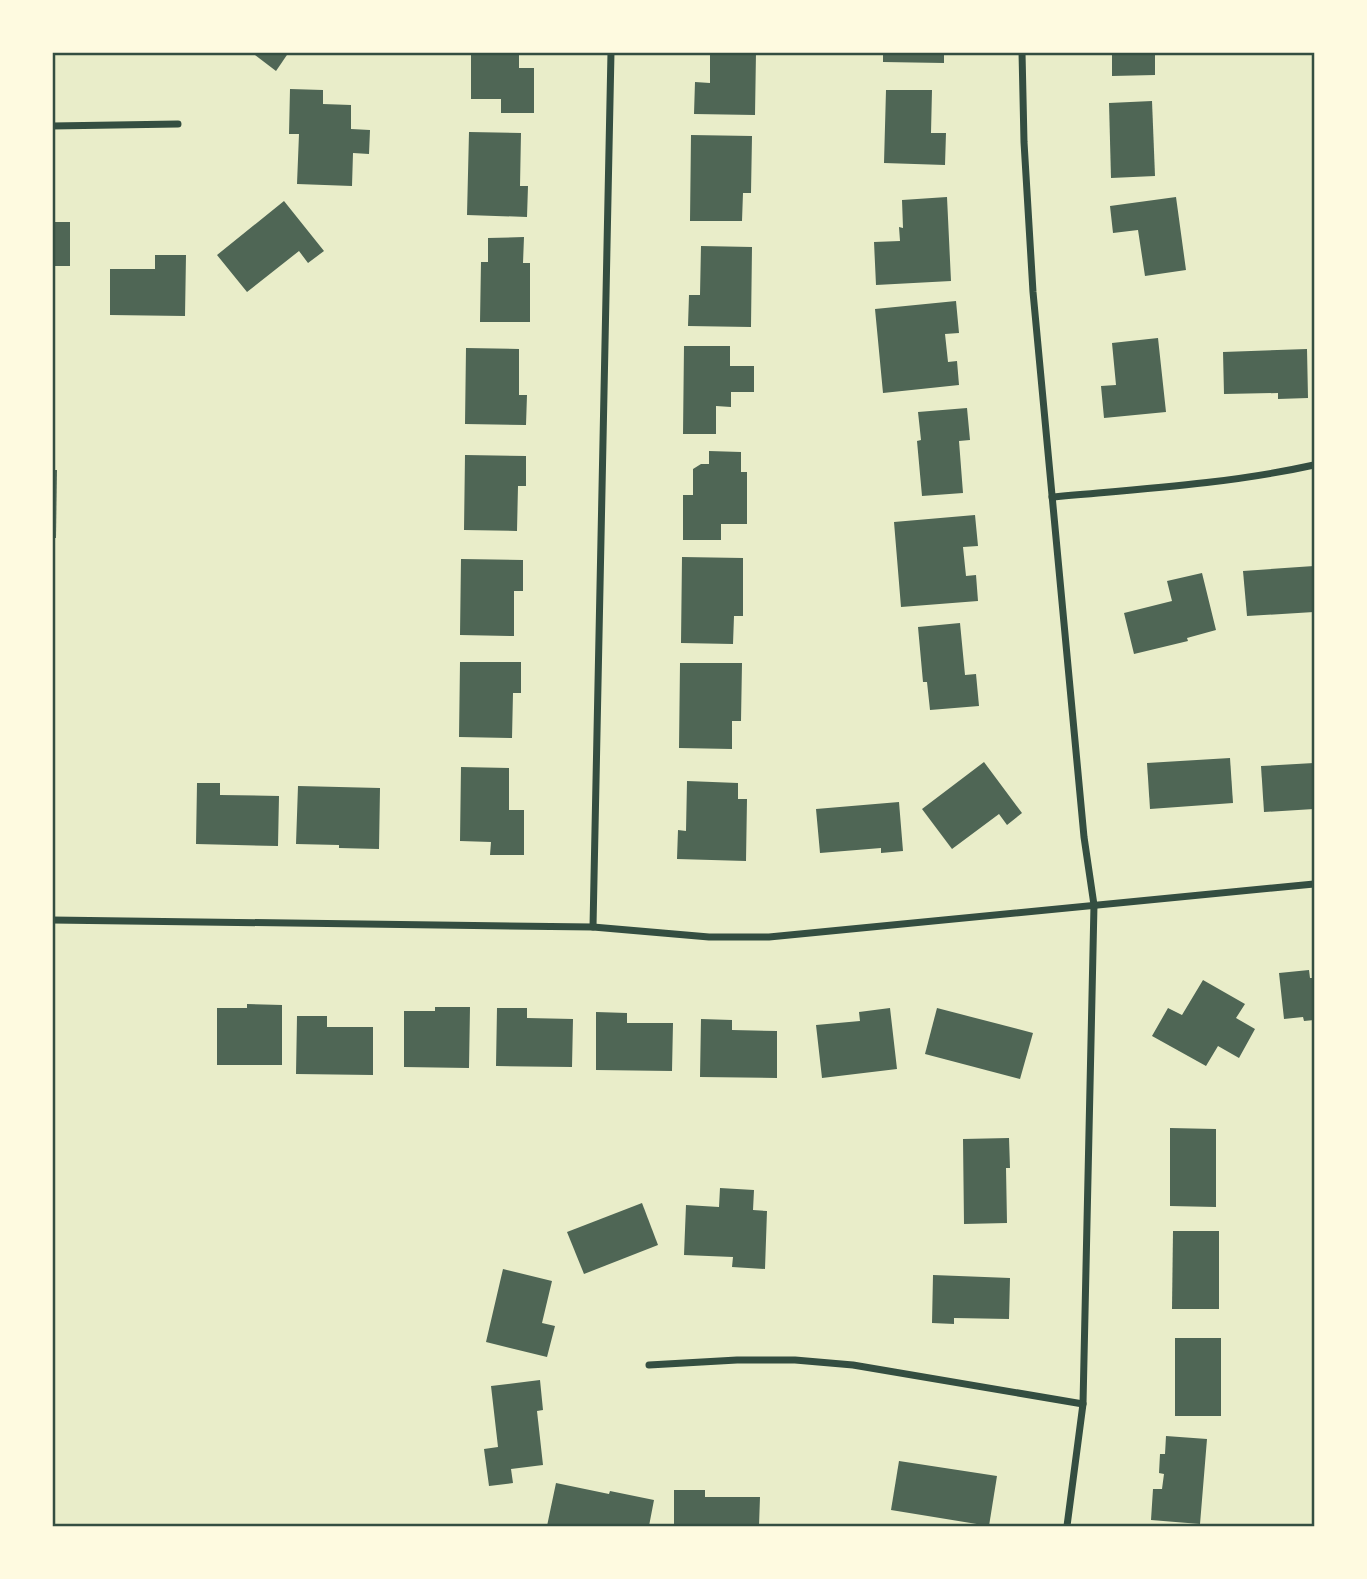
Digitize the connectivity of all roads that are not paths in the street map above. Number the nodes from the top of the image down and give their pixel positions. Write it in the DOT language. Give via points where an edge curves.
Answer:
graph roads {
  1 [pos="611,52"];
  2 [pos="1022,52"];
  3 [pos="177,124"];
  4 [pos="52,125"];
  5 [pos="1314,465"];
  6 [pos="1052,497"];
  7 [pos="1314,884"];
  8 [pos="1094,905"];
  9 [pos="52,920"];
  10 [pos="593,927"];
  11 [pos="649,1365"];
  12 [pos="1083,1404"];
  13 [pos="1067,1527"];
  1 -- 10 [label="street"];
  2 -- 6 [label="street" via="1033,292"];
  3 -- 4 [label="street"];
  5 -- 6 [label="street" via="1231,480"];
  6 -- 8 [label="street"];
  7 -- 8 [label="street"];
  8 -- 10 [label="street" via="769,937"];
  8 -- 12 [label="street"];
  9 -- 10 [label="street"];
  11 -- 12 [label="street" via="795,1360 853,1365"];
  12 -- 13 [label="street"];
}
